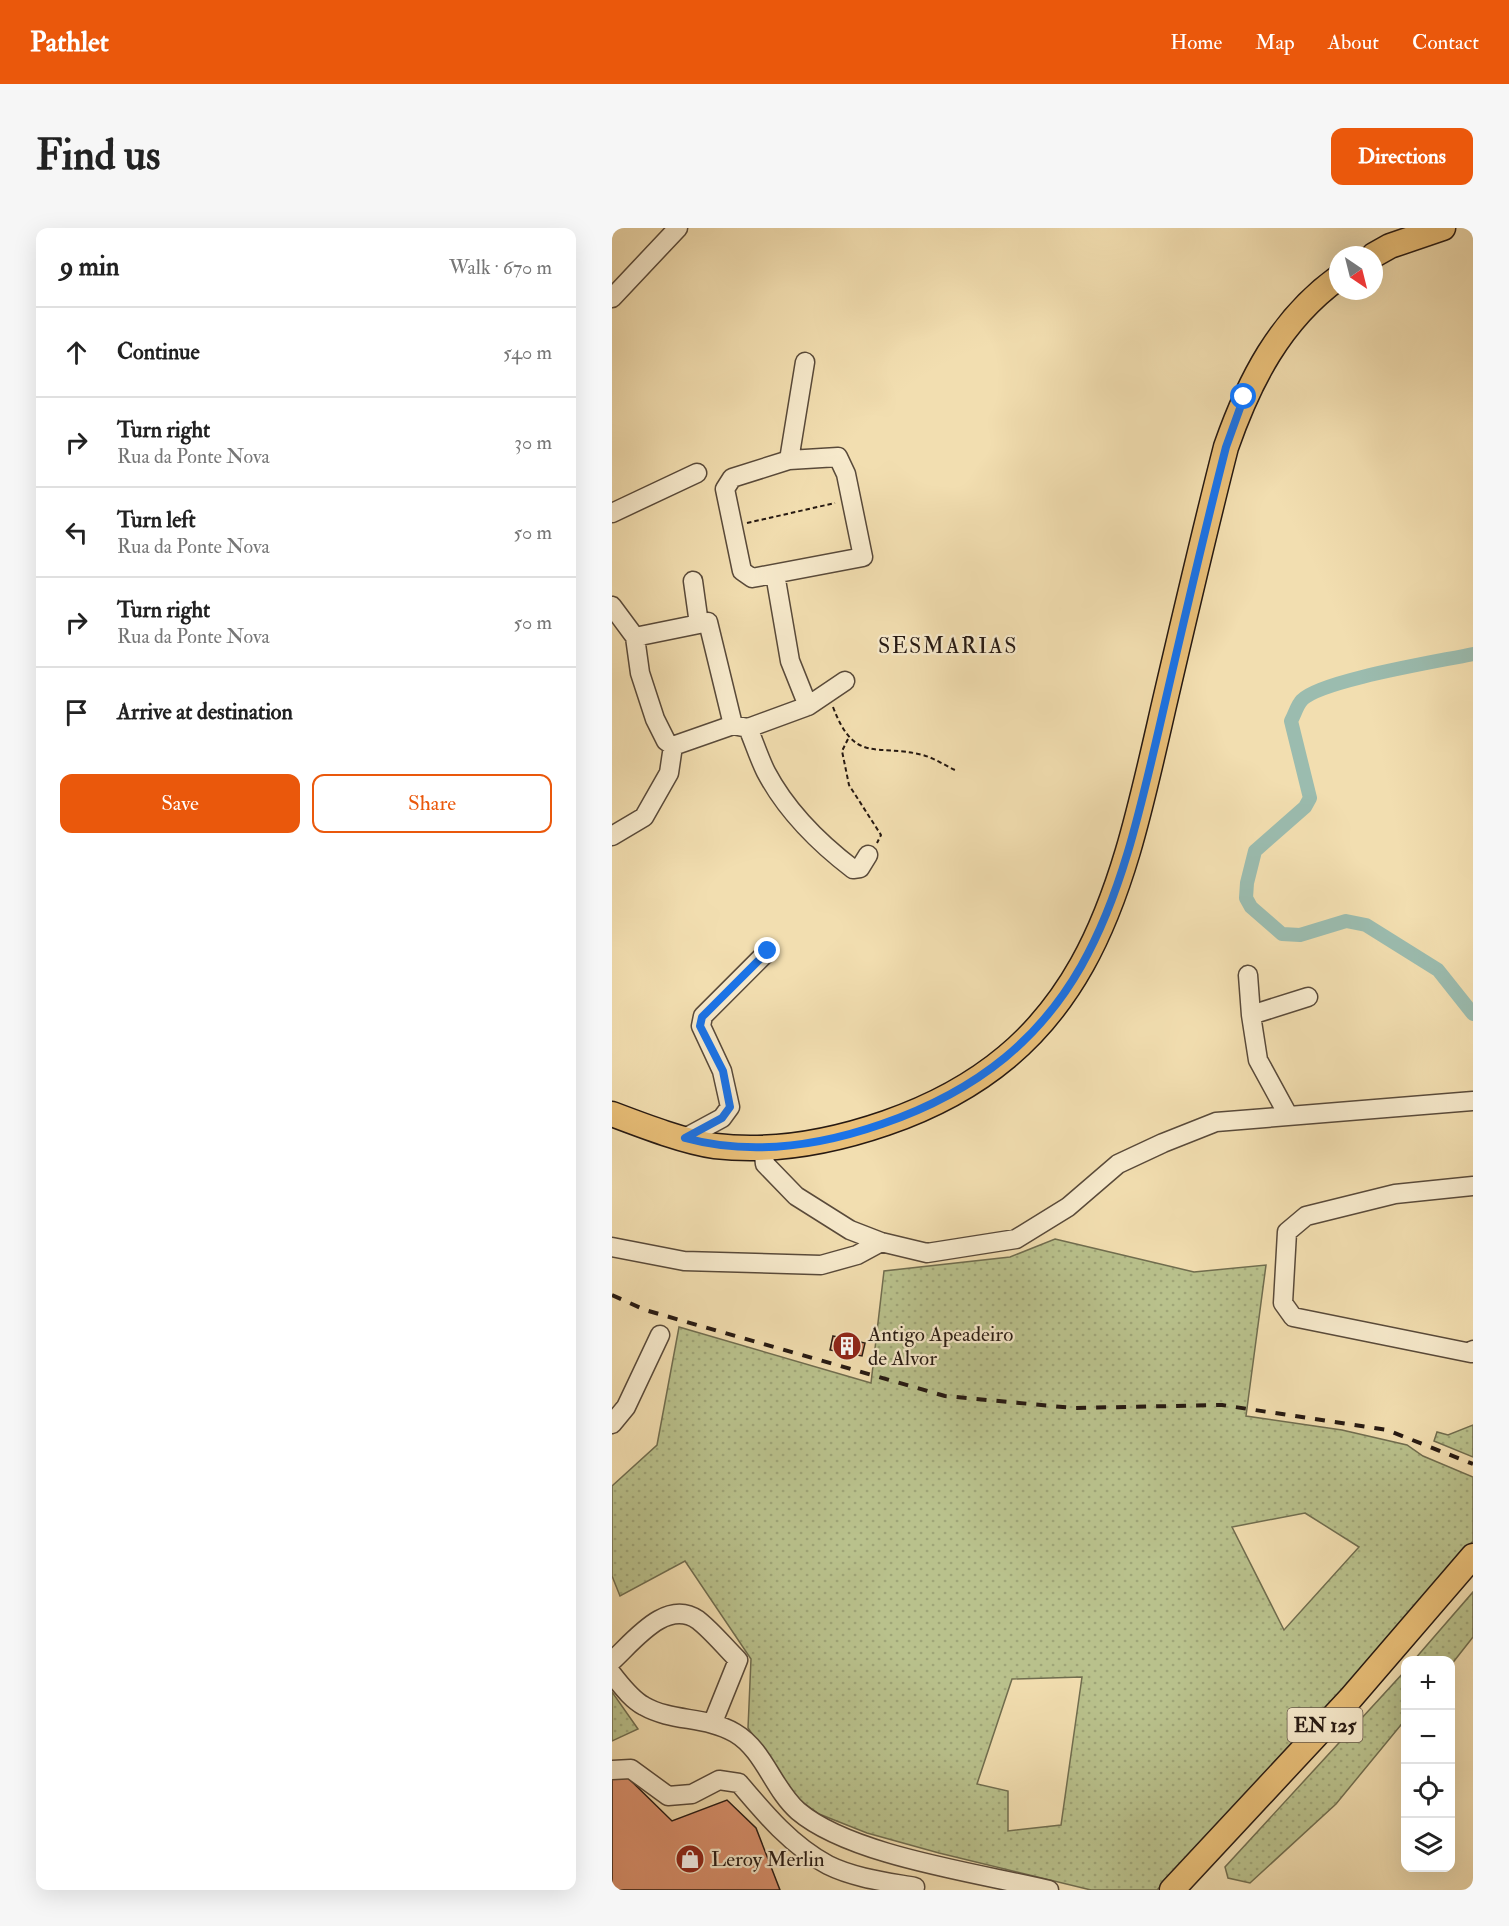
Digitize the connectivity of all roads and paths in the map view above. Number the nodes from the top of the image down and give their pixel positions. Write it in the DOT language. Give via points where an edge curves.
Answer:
graph roads {
  1 [pos="678,228"];
  2 [pos="1443,228"];
  3 [pos="1383,250"];
  4 [pos="1329,286"];
  5 [pos="612,298"];
  6 [pos="805,362"];
  7 [pos="789,460"];
  8 [pos="697,472"];
  9 [pos="852,499"];
  10 [pos="612,513"];
  11 [pos="733,526"];
  12 [pos="775,574"];
  13 [pos="693,581"];
  14 [pos="612,606"];
  15 [pos="708,622"];
  16 [pos="635,637"];
  17 [pos="845,681"];
  18 [pos="827,693"];
  19 [pos="808,706"];
  20 [pos="741,727"];
  21 [pos="848,739"];
  22 [pos="673,746"];
  23 [pos="957,771"];
  24 [pos="612,837"];
  25 [pos="868,855"];
  26 [pos="768,951"];
  27 [pos="1248,975"];
  28 [pos="1308,997"];
  29 [pos="1251,1015"];
  30 [pos="1469,1104"];
  31 [pos="612,1114"];
  32 [pos="1288,1115"];
  33 [pos="685,1138"];
  34 [pos="763,1147"];
  35 [pos="1473,1186"];
  36 [pos="881,1242"];
  37 [pos="612,1247"];
  38 [pos="660,1335"];
  39 [pos="1473,1350"];
  40 [pos="612,1424"];
  41 [pos="1473,1556"];
  42 [pos="1473,1572"];
  43 [pos="612,1661"];
  44 [pos="612,1674"];
  45 [pos="713,1722"];
  46 [pos="612,1770"];
  47 [pos="922,1861"];
  48 [pos="914,1889"];
  49 [pos="1049,1890"];
  50 [pos="1172,1890"];
  51 [pos="1186,1890"];
  1 -- 5 [label="street"];
  2 -- 3 [label="main road"];
  4 -- 34 [label="main road" via="1282,333 1244,397 1226,447 1135,831 1102,927 1072,982 1020,1046 946,1098 848,1136"];
  6 -- 7 [label="street"];
  7 -- 9 [label="street" via="838,458"];
  7 -- 11 [label="street" via="732,478 725,489"];
  8 -- 10 [label="street"];
  9 -- 11 [label="path"];
  9 -- 12 [label="street" via="863,557"];
  11 -- 12 [label="street" via="742,571 752,578"];
  12 -- 19 [label="street" via="790,661"];
  13 -- 15 [label="street"];
  14 -- 16 [label="street"];
  15 -- 16 [label="street"];
  15 -- 20 [label="street"];
  16 -- 22 [label="street" via="640,673 655,718 666,741"];
  17 -- 18 [label="street"];
  18 -- 19 [label="street"];
  18 -- 21 [label="path"];
  19 -- 20 [label="street"];
  20 -- 22 [label="street"];
  20 -- 25 [label="street" via="766,772 823,846 856,869"];
  21 -- 23 [label="path" via="862,747 924,755"];
  21 -- 25 [label="path" via="842,751 849,785 881,835"];
  22 -- 24 [label="street" via="669,773 644,818"];
  26 -- 33 [label="street" via="702,1017 700,1026 723,1071 730,1107 722,1118"];
  27 -- 29 [label="street"];
  28 -- 29 [label="street"];
  29 -- 32 [label="street" via="1258,1060"];
  30 -- 32 [label="street"];
  31 -- 33 [label="main road"];
  32 -- 36 [label="street" via="1216,1122 1163,1143 1118,1164 1068,1207 1016,1239 927,1253"];
  33 -- 34 [label="main road" via="714,1146"];
  34 -- 36 [label="street" via="765,1164 796,1196 850,1230"];
  35 -- 39 [label="street" via="1395,1194 1306,1216 1287,1232 1283,1303 1293,1317 1471,1353"];
  36 -- 37 [label="street" via="857,1256 821,1265 684,1261"];
  38 -- 40 [label="street" via="626,1407"];
  41 -- 50 [label="main road, EN 125" via="1350,1699"];
  42 -- 51 [label="main road, EN 125" via="1406,1653"];
  43 -- 45 [label="street" via="665,1615 679,1613 696,1619 738,1660"];
  44 -- 45 [label="street" via="643,1706 666,1715"];
  45 -- 47 [label="street" via="738,1734 755,1751 797,1810 825,1828"];
  46 -- 48 [label="street" via="631,1769 668,1796 692,1794 719,1779 739,1783 784,1833 829,1865"];
  47 -- 48 [label="street"];
  47 -- 49 [label="street"];
}
